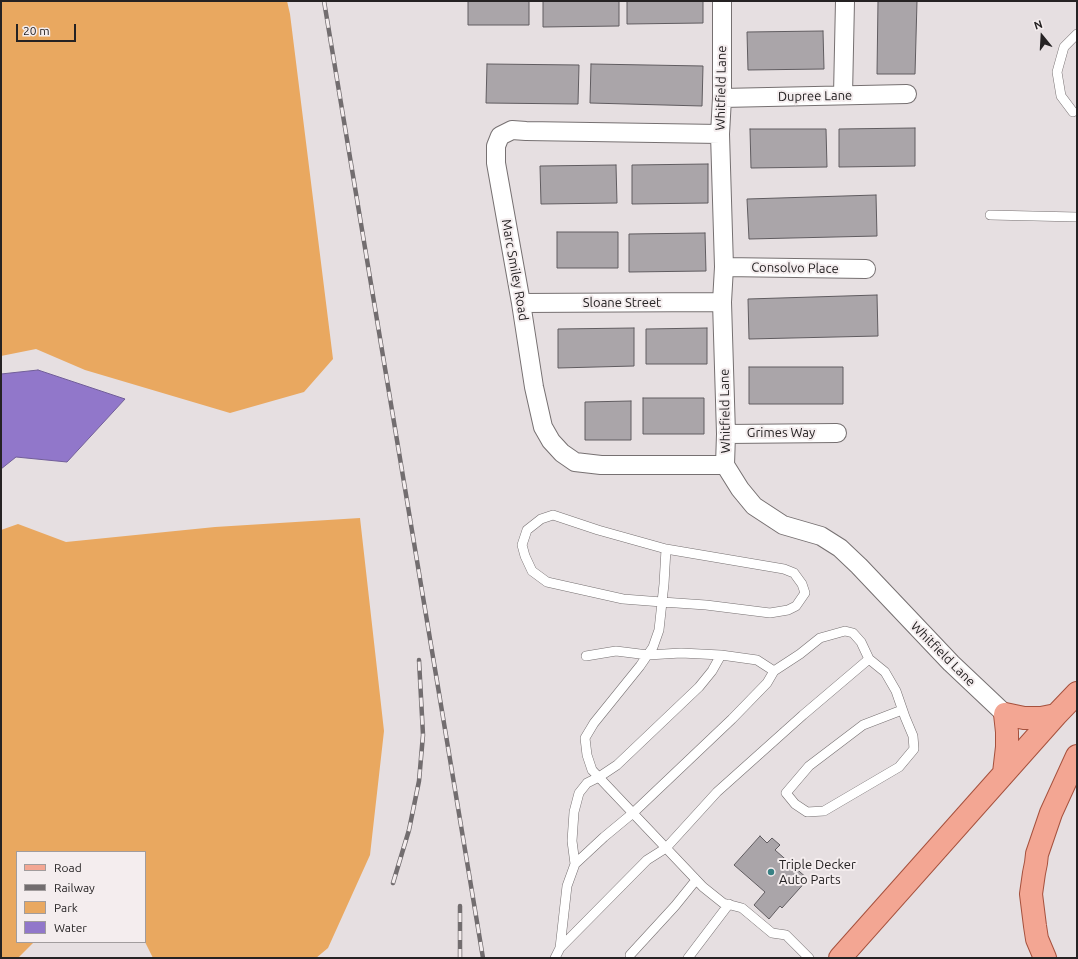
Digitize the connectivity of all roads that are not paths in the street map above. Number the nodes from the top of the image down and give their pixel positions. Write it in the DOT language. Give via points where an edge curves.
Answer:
graph roads {
  1 [pos="722,1"];
  2 [pos="845,1"];
  3 [pos="1077,34"];
  4 [pos="907,94"];
  5 [pos="843,95"];
  6 [pos="722,98"];
  7 [pos="1074,112"];
  8 [pos="720,134"];
  9 [pos="990,215"];
  10 [pos="1077,217"];
  11 [pos="724,267"];
  12 [pos="866,269"];
  13 [pos="722,302"];
  14 [pos="521,303"];
  15 [pos="837,433"];
  16 [pos="726,434"];
  17 [pos="725,465"];
  18 [pos="666,549"];
  19 [pos="662,602"];
  20 [pos="648,655"];
  21 [pos="720,655"];
  22 [pos="586,656"];
  23 [pos="869,659"];
  24 [pos="774,671"];
  25 [pos="1077,693"];
  26 [pos="902,710"];
  27 [pos="1005,714"];
  28 [pos="1056,715"];
  29 [pos="1077,756"];
  30 [pos="1004,773"];
  31 [pos="599,777"];
  32 [pos="633,813"];
  33 [pos="666,848"];
  34 [pos="575,864"];
  35 [pos="696,880"];
  36 [pos="729,904"];
  37 [pos="560,948"];
  38 [pos="630,955"];
  39 [pos="555,958"];
  40 [pos="688,958"];
  41 [pos="809,958"];
  42 [pos="840,958"];
  43 [pos="1044,958"];
  1 -- 6 [label="street, Whitfield Lane"];
  2 -- 5 [label="street"];
  3 -- 7 [label="lane" via="1064,47 1057,72 1061,96"];
  4 -- 5 [label="street, Dupree Lane"];
  5 -- 6 [label="street, Dupree Lane"];
  6 -- 8 [label="street, Whitfield Lane"];
  8 -- 11 [label="street, Whitfield Lane"];
  8 -- 14 [label="street, Marc Smiley Road" via="512,130 500,136 496,146 496,163"];
  9 -- 10 [label="lane"];
  11 -- 12 [label="street, Consolvo Place"];
  11 -- 13 [label="street, Whitfield Lane"];
  13 -- 14 [label="street, Sloane Street"];
  13 -- 16 [label="street, Whitfield Lane"];
  14 -- 17 [label="street, Marc Smiley Road" via="543,427 562,453 575,462 601,465"];
  15 -- 16 [label="street, Grimes Way"];
  16 -- 17 [label="street, Whitfield Lane"];
  17 -- 27 [label="street, Whitfield Lane" via="754,506 783,525 821,536 840,548 951,663"];
  18 -- 19 [label="lane"];
  18 -- 19 [label="lane" via="784,569 794,573 805,593 796,606 770,613"];
  18 -- 19 [label="lane" via="553,515 541,519 527,530 522,545 532,571 547,582 623,599"];
  19 -- 20 [label="lane" via="659,630"];
  20 -- 21 [label="lane"];
  20 -- 22 [label="lane" via="616,651"];
  20 -- 31 [label="lane" via="585,738 592,770"];
  21 -- 24 [label="lane" via="757,660"];
  21 -- 31 [label="lane" via="712,671 699,687 617,765"];
  23 -- 24 [label="lane" via="861,642 853,634 845,631 820,638"];
  23 -- 26 [label="lane" via="885,672 896,691"];
  23 -- 33 [label="lane" via="717,792"];
  24 -- 32 [label="lane" via="767,683 732,719"];
  25 -- 28 [label="main road"];
  26 -- 26 [label="lane" via="913,736 914,749 899,767 824,811 807,812 795,804 786,793 810,766 863,725"];
  27 -- 28 [label="main road" via="1024,718"];
  27 -- 30 [label="main road" via="1008,747"];
  28 -- 30 [label="main road"];
  29 -- 43 [label="main road" via="1051,813 1037,854 1031,894 1037,939"];
  30 -- 42 [label="main road"];
  31 -- 32 [label="lane"];
  31 -- 34 [label="lane" via="587,783 579,793 574,812 572,841"];
  32 -- 33 [label="lane"];
  32 -- 34 [label="lane"];
  33 -- 35 [label="lane"];
  33 -- 37 [label="lane" via="647,860"];
  34 -- 37 [label="lane" via="567,886"];
  35 -- 36 [label="lane" via="723,903"];
  35 -- 38 [label="lane"];
  36 -- 40 [label="lane"];
  36 -- 41 [label="lane" via="742,908 772,933 786,935"];
  37 -- 39 [label="lane"];
}
